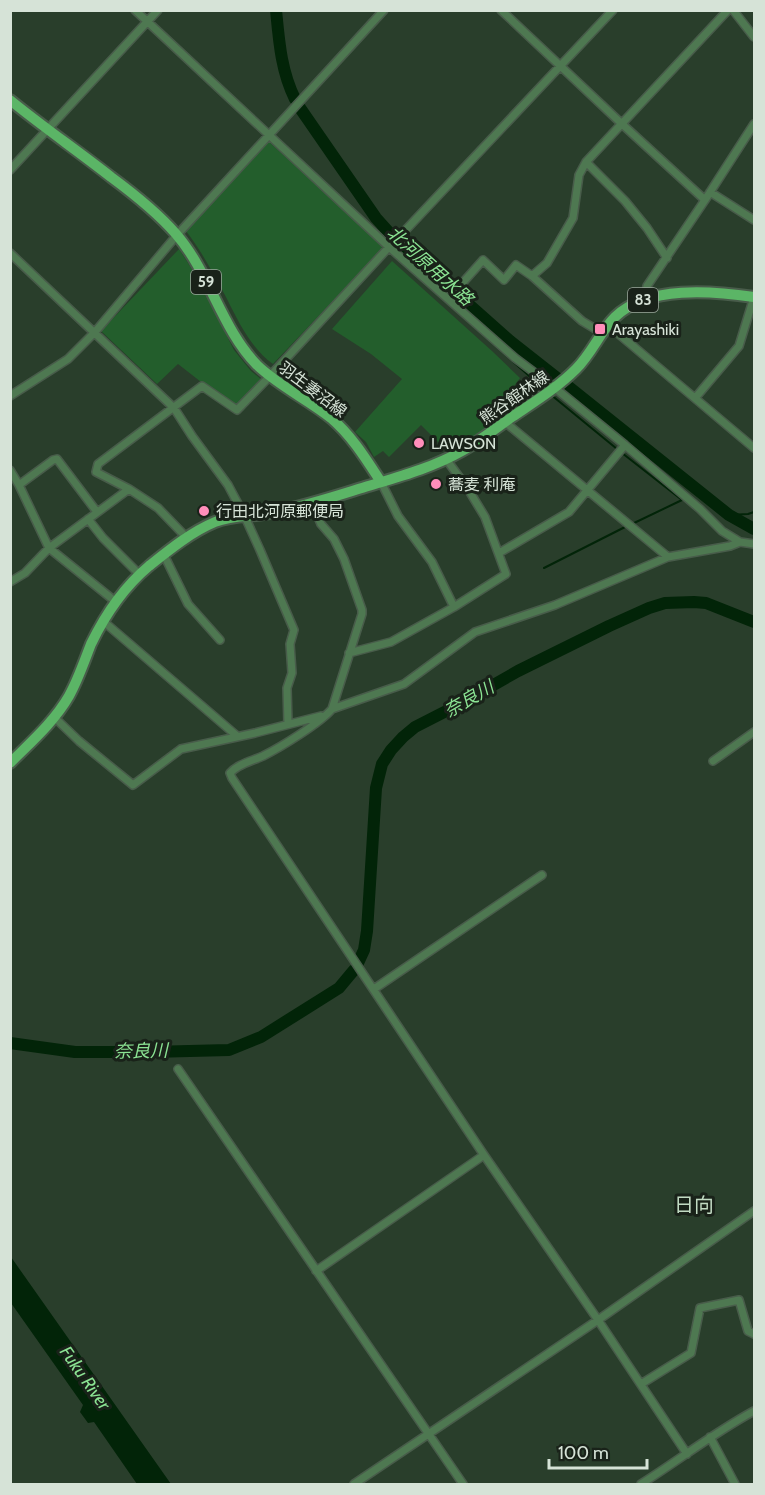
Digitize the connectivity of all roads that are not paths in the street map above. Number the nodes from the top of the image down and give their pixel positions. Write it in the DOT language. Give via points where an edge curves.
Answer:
graph roads {
  1 [pos="135,10"];
  2 [pos="159,10"];
  3 [pos="384,10"];
  4 [pos="501,10"];
  5 [pos="613,10"];
  6 [pos="728,10"];
  7 [pos="733,10"];
  8 [pos="148,22"];
  9 [pos="754,37"];
  10 [pos="561,66"];
  11 [pos="10,100"];
  12 [pos="622,124"];
  13 [pos="754,124"];
  14 [pos="49,129"];
  15 [pos="269,135"];
  16 [pos="586,162"];
  17 [pos="10,170"];
  18 [pos="710,192"];
  19 [pos="705,200"];
  20 [pos="754,220"];
  21 [pos="177,235"];
  22 [pos="389,247"];
  23 [pos="10,253"];
  24 [pos="667,258"];
  25 [pos="532,276"];
  26 [pos="754,297"];
  27 [pos="645,299"];
  28 [pos="605,329"];
  29 [pos="95,332"];
  30 [pos="270,376"];
  31 [pos="556,387"];
  32 [pos="10,396"];
  33 [pos="696,397"];
  34 [pos="174,408"];
  35 [pos="505,422"];
  36 [pos="625,446"];
  37 [pos="754,448"];
  38 [pos="446,459"];
  39 [pos="10,470"];
  40 [pos="381,482"];
  41 [pos="19,485"];
  42 [pos="129,489"];
  43 [pos="588,490"];
  44 [pos="312,503"];
  45 [pos="97,512"];
  46 [pos="245,517"];
  47 [pos="88,519"];
  48 [pos="187,538"];
  49 [pos="740,542"];
  50 [pos="754,544"];
  51 [pos="49,548"];
  52 [pos="499,553"];
  53 [pos="164,555"];
  54 [pos="668,557"];
  55 [pos="140,575"];
  56 [pos="10,582"];
  57 [pos="116,602"];
  58 [pos="454,607"];
  59 [pos="103,621"];
  60 [pos="220,640"];
  61 [pos="349,652"];
  62 [pos="330,712"];
  63 [pos="54,717"];
  64 [pos="288,724"];
  65 [pos="754,732"];
  66 [pos="237,736"];
  67 [pos="713,761"];
  68 [pos="10,763"];
  69 [pos="542,875"];
  70 [pos="374,989"];
  71 [pos="178,1069"];
  72 [pos="484,1155"];
  73 [pos="754,1211"];
  74 [pos="316,1271"];
  75 [pos="598,1320"];
  76 [pos="754,1334"];
  77 [pos="641,1384"];
  78 [pos="754,1411"];
  79 [pos="428,1434"];
  80 [pos="710,1437"];
  81 [pos="687,1454"];
  82 [pos="354,1485"];
  83 [pos="463,1485"];
  84 [pos="641,1485"];
  85 [pos="735,1485"];
  1 -- 8 [label="street"];
  2 -- 8 [label="street"];
  3 -- 15 [label="street"];
  4 -- 10 [label="street"];
  5 -- 10 [label="street"];
  6 -- 12 [label="street"];
  7 -- 9 [label="street"];
  8 -- 14 [label="street"];
  8 -- 15 [label="street"];
  10 -- 12 [label="street"];
  10 -- 25 [label="street" via="400,236 458,288 483,260 504,280 516,265"];
  11 -- 14 [label="main road, 羽生妻沼線 / 59"];
  12 -- 16 [label="street"];
  12 -- 19 [label="street"];
  13 -- 18 [label="street"];
  14 -- 17 [label="street"];
  14 -- 21 [label="main road, 羽生妻沼線 / 59" via="141,200"];
  15 -- 21 [label="street"];
  15 -- 22 [label="street"];
  16 -- 24 [label="street" via="625,201"];
  16 -- 25 [label="street" via="579,175 573,218 547,263"];
  18 -- 19 [label="street"];
  18 -- 20 [label="street"];
  19 -- 24 [label="street"];
  21 -- 29 [label="street"];
  21 -- 30 [label="main road, 羽生妻沼線 / 59" via="238,340"];
  22 -- 30 [label="street"];
  22 -- 31 [label="street" via="515,358"];
  23 -- 29 [label="street"];
  24 -- 27 [label="street" via="647,286"];
  25 -- 28 [label="street" via="582,321"];
  26 -- 27 [label="main road, 83" via="695,293"];
  26 -- 33 [label="street" via="739,346"];
  27 -- 28 [label="main road, 83" via="626,308"];
  28 -- 31 [label="main road, 熊谷館林線 / 83" via="586,359"];
  28 -- 33 [label="street"];
  29 -- 32 [label="street" via="68,359"];
  29 -- 34 [label="street"];
  30 -- 34 [label="street" via="237,410 202,386"];
  30 -- 40 [label="main road, 羽生妻沼線 / 59" via="341,427"];
  31 -- 35 [label="main road, 熊谷館林線 / 83"];
  31 -- 36 [label="street"];
  33 -- 37 [label="street"];
  34 -- 42 [label="street" via="98,464 96,472"];
  34 -- 46 [label="street" via="228,485"];
  35 -- 38 [label="main road, 熊谷館林線 / 83"];
  35 -- 43 [label="street"];
  36 -- 43 [label="street"];
  36 -- 49 [label="street" via="722,531"];
  38 -- 40 [label="main road, 熊谷館林線 / 83"];
  38 -- 52 [label="street" via="485,517"];
  39 -- 41 [label="street"];
  40 -- 44 [label="main road"];
  40 -- 58 [label="street" via="398,516 432,561"];
  41 -- 45 [label="street" via="57,459"];
  41 -- 51 [label="street"];
  42 -- 45 [label="street"];
  42 -- 48 [label="street" via="158,508"];
  43 -- 52 [label="street" via="569,512"];
  43 -- 54 [label="street"];
  44 -- 46 [label="main road"];
  44 -- 61 [label="street" via="343,557 362,610"];
  45 -- 47 [label="street"];
  46 -- 48 [label="main road" via="215,522"];
  46 -- 64 [label="street" via="294,630 290,644 292,673 287,688"];
  47 -- 51 [label="street"];
  47 -- 55 [label="street"];
  48 -- 53 [label="main road"];
  49 -- 50 [label="street"];
  49 -- 54 [label="street"];
  51 -- 56 [label="street" via="25,573"];
  51 -- 57 [label="street"];
  52 -- 58 [label="street" via="506,574"];
  53 -- 55 [label="main road"];
  53 -- 60 [label="street" via="188,604"];
  54 -- 62 [label="street" via="555,605 475,632 404,684"];
  55 -- 57 [label="main road"];
  57 -- 59 [label="main road"];
  58 -- 61 [label="street" via="391,642"];
  59 -- 63 [label="main road" via="70,693"];
  59 -- 66 [label="street"];
  61 -- 62 [label="street"];
  62 -- 64 [label="street"];
  62 -- 70 [label="street" via="230,774"];
  63 -- 66 [label="street" via="133,785 181,749"];
  63 -- 68 [label="main road"];
  64 -- 66 [label="street"];
  65 -- 67 [label="street"];
  69 -- 70 [label="street"];
  70 -- 72 [label="street"];
  71 -- 74 [label="street"];
  72 -- 74 [label="street"];
  72 -- 75 [label="street"];
  73 -- 75 [label="street"];
  74 -- 79 [label="street"];
  75 -- 77 [label="street"];
  75 -- 79 [label="street"];
  76 -- 77 [label="street" via="748,1330 739,1300 700,1308 691,1353"];
  77 -- 81 [label="street"];
  78 -- 80 [label="street"];
  79 -- 82 [label="street"];
  79 -- 83 [label="street"];
  80 -- 81 [label="street"];
  80 -- 85 [label="street"];
  81 -- 84 [label="street"];
}
